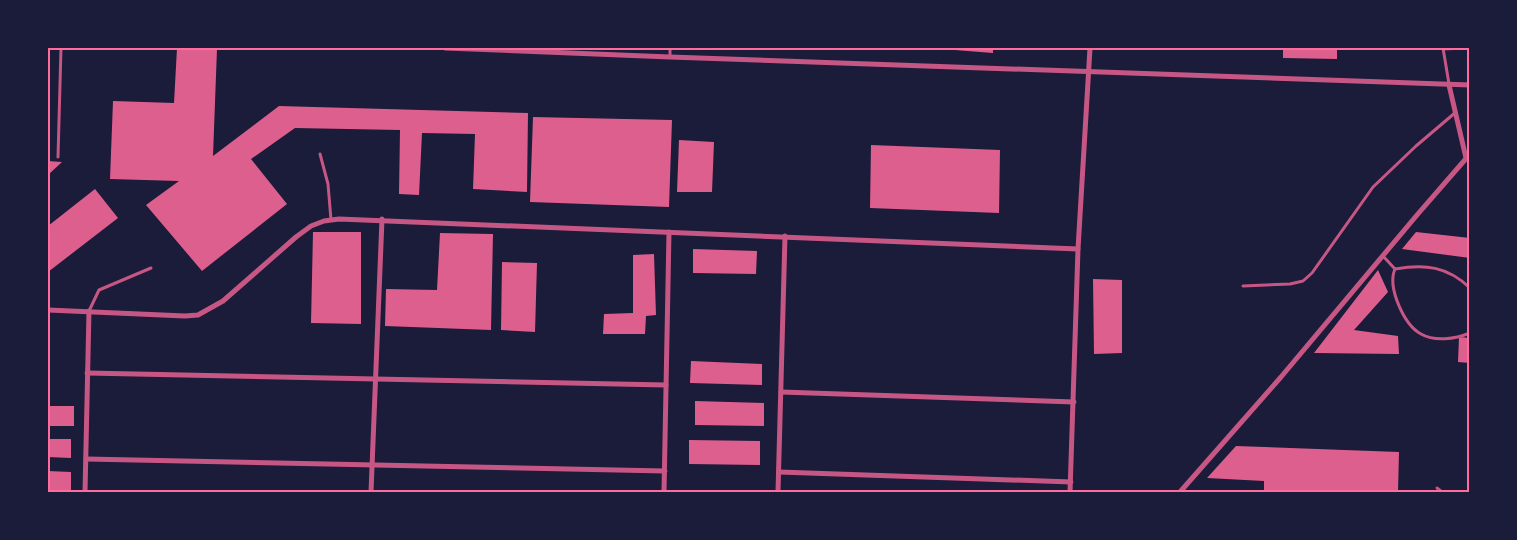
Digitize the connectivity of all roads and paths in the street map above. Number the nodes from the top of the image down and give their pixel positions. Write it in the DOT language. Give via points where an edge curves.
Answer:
graph roads {
  1 [pos="60,48"];
  2 [pos="445,48"];
  3 [pos="670,48"];
  4 [pos="1090,48"];
  5 [pos="1443,48"];
  6 [pos="1464,48"];
  7 [pos="670,57"];
  8 [pos="1088,72"];
  9 [pos="1449,85"];
  10 [pos="1470,85"];
  11 [pos="1456,112"];
  12 [pos="320,154"];
  13 [pos="1468,156"];
  14 [pos="58,157"];
  15 [pos="382,219"];
  16 [pos="331,220"];
  17 [pos="669,232"];
  18 [pos="785,236"];
  19 [pos="1078,249"];
  20 [pos="1383,256"];
  21 [pos="150,268"];
  22 [pos="1395,269"];
  23 [pos="1243,286"];
  24 [pos="1470,288"];
  25 [pos="48,310"];
  26 [pos="89,311"];
  27 [pos="1470,333"];
  28 [pos="88,373"];
  29 [pos="375,379"];
  30 [pos="666,385"];
  31 [pos="781,392"];
  32 [pos="1074,402"];
  33 [pos="86,459"];
  34 [pos="372,465"];
  35 [pos="664,471"];
  36 [pos="779,472"];
  37 [pos="1071,482"];
  38 [pos="1437,488"];
  39 [pos="85,492"];
  40 [pos="371,492"];
  41 [pos="664,492"];
  42 [pos="778,492"];
  43 [pos="1070,492"];
  44 [pos="1180,492"];
  45 [pos="1442,492"];
  1 -- 14 [label="lane"];
  2 -- 7 [label="street"];
  3 -- 7 [label="lane"];
  4 -- 8 [label="street"];
  5 -- 6 [label="lane"];
  5 -- 9 [label="lane"];
  7 -- 8 [label="street"];
  8 -- 9 [label="street"];
  8 -- 19 [label="street"];
  9 -- 10 [label="street"];
  9 -- 11 [label="street"];
  11 -- 13 [label="street"];
  11 -- 23 [label="lane" via="1373,187 1303,281"];
  12 -- 16 [label="lane" via="328,184"];
  13 -- 20 [label="street"];
  15 -- 16 [label="street"];
  15 -- 17 [label="street"];
  15 -- 29 [label="street"];
  16 -- 26 [label="street" via="311,226 223,301 198,315"];
  17 -- 18 [label="street"];
  17 -- 30 [label="street"];
  18 -- 19 [label="street"];
  18 -- 31 [label="street"];
  19 -- 32 [label="street"];
  20 -- 22 [label="lane"];
  20 -- 44 [label="street"];
  21 -- 26 [label="lane" via="99,290"];
  22 -- 24 [label="lane" via="1431,267 1451,274"];
  22 -- 27 [label="lane" via="1392,275 1395,296 1419,333 1444,339"];
  25 -- 26 [label="street"];
  26 -- 28 [label="street"];
  28 -- 29 [label="street"];
  28 -- 33 [label="street"];
  29 -- 30 [label="street"];
  29 -- 34 [label="street"];
  30 -- 35 [label="street"];
  31 -- 32 [label="street"];
  31 -- 36 [label="street"];
  32 -- 37 [label="street"];
  33 -- 34 [label="street"];
  33 -- 39 [label="street"];
  34 -- 35 [label="street"];
  34 -- 40 [label="street"];
  35 -- 41 [label="street"];
  36 -- 37 [label="street"];
  36 -- 42 [label="street"];
  37 -- 43 [label="street"];
  38 -- 45 [label="lane"];
}
